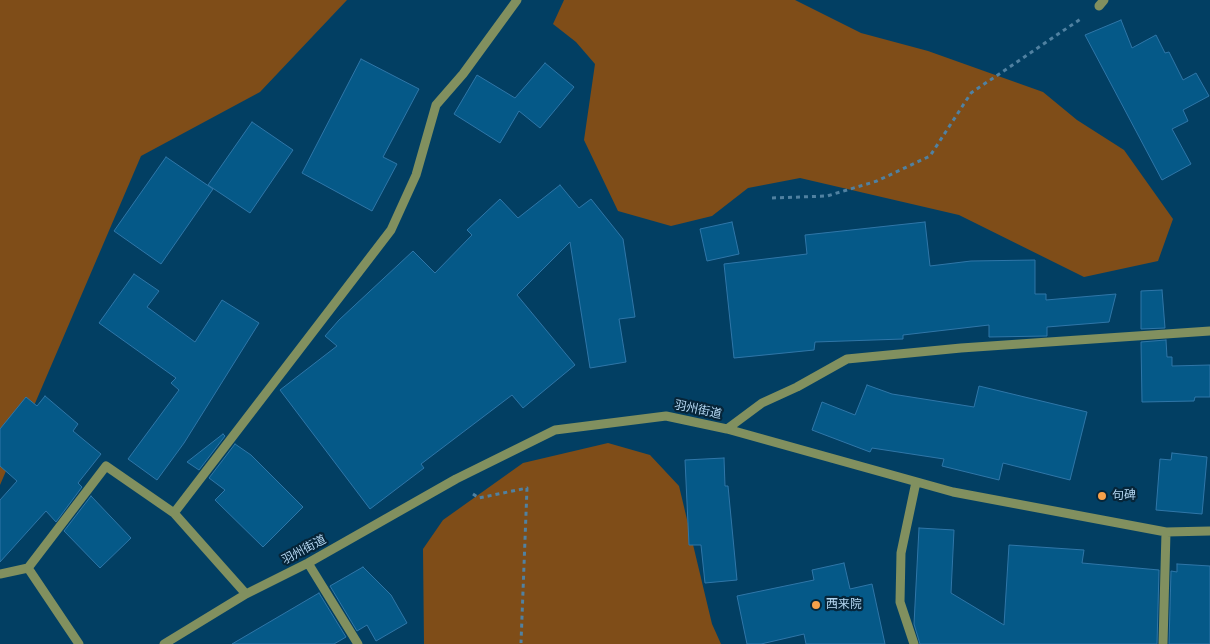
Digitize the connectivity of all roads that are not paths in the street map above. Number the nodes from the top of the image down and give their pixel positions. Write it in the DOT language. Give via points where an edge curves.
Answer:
graph roads {
  1 [pos="517,0"];
  2 [pos="1210,331"];
  3 [pos="727,429"];
  4 [pos="916,482"];
  5 [pos="174,513"];
  6 [pos="1210,531"];
  7 [pos="1166,532"];
  8 [pos="308,562"];
  9 [pos="28,568"];
  10 [pos="0,574"];
  11 [pos="246,594"];
  12 [pos="79,644"];
  13 [pos="164,644"];
  14 [pos="358,644"];
  15 [pos="914,644"];
  16 [pos="1163,644"];
  1 -- 5 [label="street" via="463,74 436,104 416,175 391,230"];
  2 -- 3 [label="street" via="847,359 762,403"];
  3 -- 4 [label="street, 羽州街道"];
  3 -- 8 [label="street, 羽州街道" via="666,416 555,430 456,479"];
  4 -- 7 [label="street, 羽州街道" via="953,492"];
  4 -- 15 [label="street" via="901,553 900,592 900,602"];
  5 -- 9 [label="street" via="106,466"];
  5 -- 11 [label="street"];
  6 -- 7 [label="street, 羽州街道"];
  7 -- 16 [label="street"];
  8 -- 11 [label="street, 羽州街道"];
  8 -- 14 [label="street"];
  9 -- 10 [label="street"];
  9 -- 12 [label="street"];
  11 -- 13 [label="street, 羽州街道"];
}
